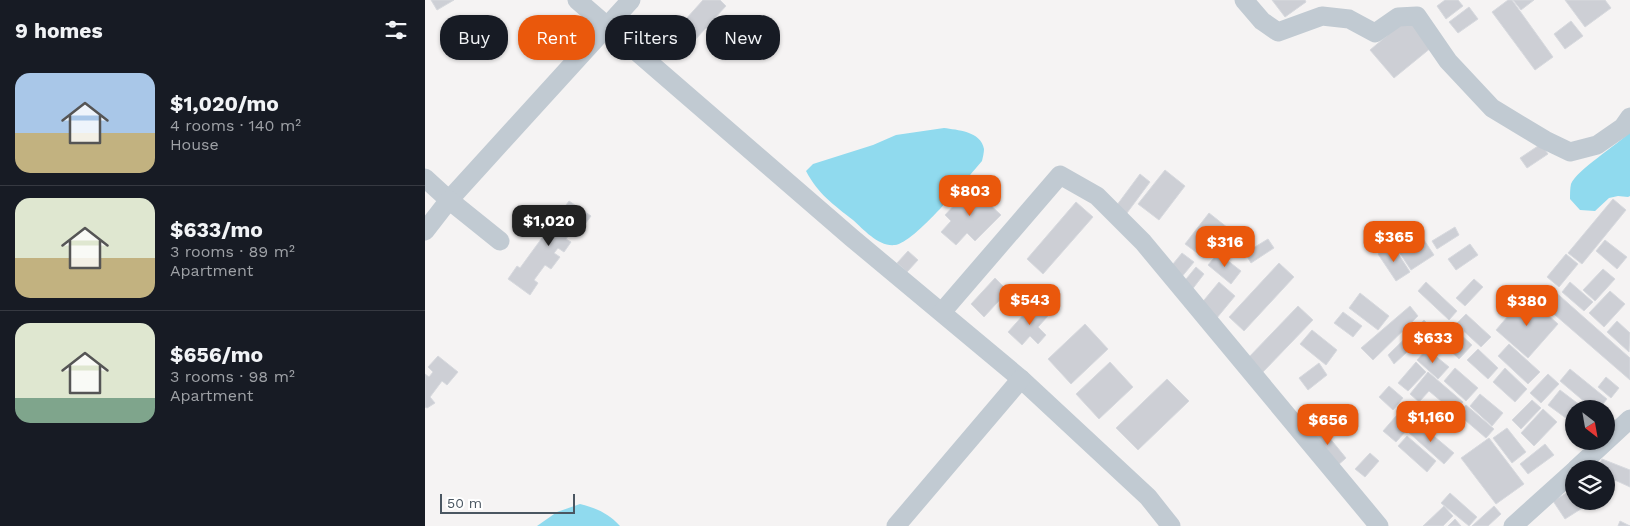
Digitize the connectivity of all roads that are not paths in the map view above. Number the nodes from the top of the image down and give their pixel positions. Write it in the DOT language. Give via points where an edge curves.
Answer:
graph roads {
  1 [pos="577,0"];
  2 [pos="631,0"];
  3 [pos="1244,0"];
  4 [pos="618,15"];
  5 [pos="605,23"];
  6 [pos="605,29"];
  7 [pos="647,60"];
  8 [pos="1630,117"];
  9 [pos="425,178"];
  10 [pos="449,200"];
  11 [pos="425,231"];
  12 [pos="500,241"];
  13 [pos="942,312"];
  14 [pos="1021,379"];
  15 [pos="1630,419"];
  16 [pos="1586,460"];
  17 [pos="1565,479"];
  18 [pos="896,526"];
  19 [pos="1171,526"];
  20 [pos="1379,526"];
  21 [pos="1513,526"];
  1 -- 5 [label="street"];
  2 -- 4 [label="street"];
  3 -- 8 [label="street" via="1278,32 1322,16 1349,20 1375,33 1397,17 1417,16 1448,61 1492,108 1570,152 1597,145 1623,127"];
  6 -- 10 [label="street"];
  7 -- 13 [label="street"];
  9 -- 10 [label="street"];
  10 -- 11 [label="street"];
  10 -- 12 [label="street"];
  13 -- 14 [label="street"];
  13 -- 20 [label="street" via="1060,175 1097,196 1143,242"];
  14 -- 18 [label="street"];
  14 -- 19 [label="street" via="1148,497"];
  15 -- 16 [label="street"];
  17 -- 21 [label="street"];
}
